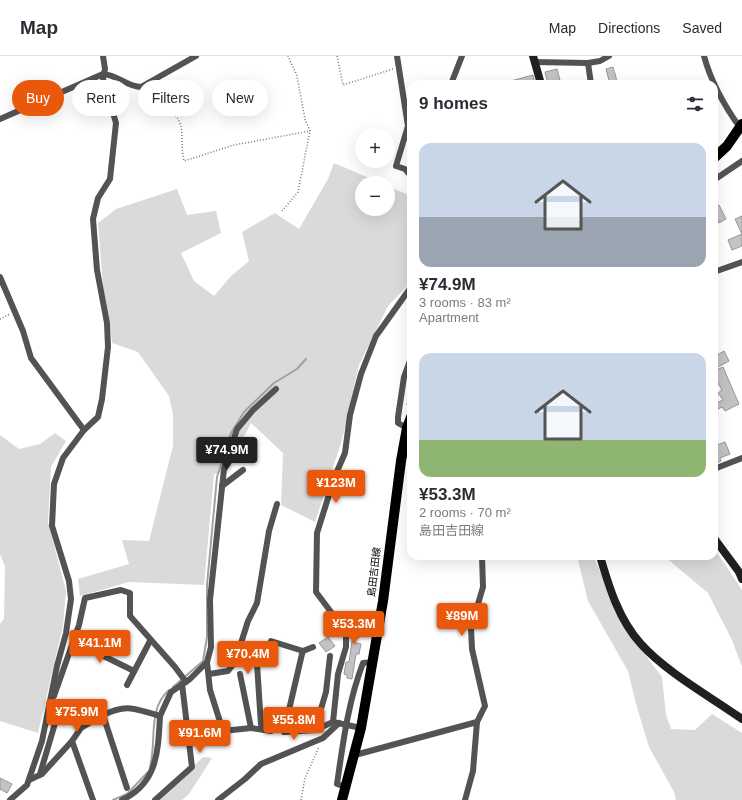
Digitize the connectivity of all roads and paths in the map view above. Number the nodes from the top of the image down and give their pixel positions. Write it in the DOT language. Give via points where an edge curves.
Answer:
graph roads {
  1 [pos="103,56"];
  2 [pos="196,56"];
  3 [pos="288,56"];
  4 [pos="337,56"];
  5 [pos="397,56"];
  6 [pos="462,56"];
  7 [pos="609,56"];
  8 [pos="704,56"];
  9 [pos="533,59"];
  10 [pos="588,63"];
  11 [pos="399,67"];
  12 [pos="103,74"];
  13 [pos="453,80"];
  14 [pos="540,80"];
  15 [pos="590,80"];
  16 [pos="711,80"];
  17 [pos="133,87"];
  18 [pos="718,96"];
  19 [pos="407,111"];
  20 [pos="0,119"];
  21 [pos="741,128"];
  22 [pos="310,131"];
  23 [pos="407,135"];
  24 [pos="718,154"];
  25 [pos="742,161"];
  26 [pos="407,171"];
  27 [pos="718,177"];
  28 [pos="282,212"];
  29 [pos="742,262"];
  30 [pos="718,271"];
  31 [pos="0,277"];
  32 [pos="407,293"];
  33 [pos="15,311"];
  34 [pos="0,319"];
  35 [pos="407,369"];
  36 [pos="276,389"];
  37 [pos="407,428"];
  38 [pos="84,430"];
  39 [pos="742,458"];
  40 [pos="718,467"];
  41 [pos="243,470"];
  42 [pos="222,486"];
  43 [pos="277,504"];
  44 [pos="718,543"];
  45 [pos="482,560"];
  46 [pos="601,560"];
  47 [pos="742,579"];
  48 [pos="73,641"];
  49 [pos="150,641"];
  50 [pos="313,647"];
  51 [pos="303,651"];
  52 [pos="330,656"];
  53 [pos="207,662"];
  54 [pos="373,662"];
  55 [pos="134,671"];
  56 [pos="209,674"];
  57 [pos="240,674"];
  58 [pos="185,682"];
  59 [pos="127,685"];
  60 [pos="51,698"];
  61 [pos="59,710"];
  62 [pos="102,715"];
  63 [pos="160,716"];
  64 [pos="742,719"];
  65 [pos="477,722"];
  66 [pos="336,723"];
  67 [pos="347,725"];
  68 [pos="251,728"];
  69 [pos="360,728"];
  70 [pos="286,732"];
  71 [pos="323,738"];
  72 [pos="72,741"];
  73 [pos="355,755"];
  74 [pos="40,774"];
  75 [pos="29,780"];
  76 [pos="346,787"];
  77 [pos="127,788"];
  78 [pos="10,800"];
  79 [pos="93,800"];
  80 [pos="122,800"];
  81 [pos="155,800"];
  82 [pos="218,800"];
  83 [pos="301,800"];
  84 [pos="342,800"];
  85 [pos="465,800"];
  1 -- 12 [label="street" via="106,69"];
  2 -- 17 [label="street" via="141,87"];
  3 -- 22 [label="path" via="297,76 305,119"];
  4 -- 11 [label="path" via="343,85"];
  5 -- 11 [label="street"];
  6 -- 13 [label="street"];
  7 -- 10 [label="street" via="600,62"];
  8 -- 16 [label="street"];
  9 -- 10 [label="street"];
  9 -- 14 [label="street"];
  10 -- 15 [label="street"];
  11 -- 19 [label="street"];
  12 -- 17 [label="street" via="120,78"];
  12 -- 20 [label="street"];
  12 -- 38 [label="street" via="116,123 110,179 98,198 93,219 108,347 98,417"];
  17 -- 22 [label="path" via="146,99 166,108 174,115 180,125 184,161 234,145"];
  18 -- 21 [label="street"];
  21 -- 24 [label="main road"];
  22 -- 28 [label="path" via="298,192"];
  23 -- 26 [label="street" via="396,166"];
  25 -- 27 [label="street"];
  29 -- 30 [label="street"];
  31 -- 33 [label="street"];
  32 -- 66 [label="street" via="376,336 360,374 350,415 345,452 317,533 316,592 346,636 346,647 338,674"];
  33 -- 34 [label="path"];
  33 -- 38 [label="street" via="30,358"];
  35 -- 37 [label="street" via="398,417 398,423"];
  36 -- 42 [label="street" via="237,429 224,469"];
  37 -- 54 [label="main road, 島田吉田線"];
  38 -- 60 [label="street" via="63,458 54,484 52,526 69,581 71,599"];
  39 -- 40 [label="street"];
  41 -- 42 [label="street"];
  42 -- 53 [label="street" via="210,600 211,648"];
  43 -- 56 [label="street" via="269,531 257,603 248,621 235,662 228,670"];
  44 -- 47 [label="street"];
  45 -- 65 [label="street" via="483,587 471,628 472,649 485,706"];
  46 -- 64 [label="street" via="611,592 624,620 640,644 658,661"];
  48 -- 49 [label="street" via="85,598 121,590 130,593 130,616"];
  48 -- 55 [label="street"];
  48 -- 60 [label="street" via="55,696"];
  49 -- 55 [label="street"];
  49 -- 58 [label="street"];
  50 -- 51 [label="street"];
  51 -- 70 [label="street" via="285,727"];
  51 -- 70 [label="street" via="271,640 256,664 261,725"];
  52 -- 70 [label="street" via="326,692 318,720"];
  53 -- 56 [label="street"];
  53 -- 58 [label="street"];
  54 -- 67 [label="street" via="363,663 356,681"];
  54 -- 69 [label="main road, 島田吉田線"];
  55 -- 59 [label="street"];
  56 -- 68 [label="street" via="210,690 224,731"];
  57 -- 68 [label="street"];
  58 -- 63 [label="street" via="171,692"];
  58 -- 81 [label="street" via="192,767"];
  60 -- 75 [label="street" via="42,741"];
  61 -- 74 [label="street"];
  62 -- 63 [label="street" via="119,708 131,708"];
  62 -- 72 [label="street" via="81,728"];
  62 -- 77 [label="street"];
  63 -- 80 [label="street" via="158,756 150,776 131,796"];
  65 -- 73 [label="street"];
  65 -- 85 [label="street" via="473,771"];
  66 -- 67 [label="street"];
  66 -- 70 [label="street" via="315,730"];
  66 -- 71 [label="street"];
  67 -- 69 [label="street"];
  67 -- 76 [label="street" via="337,784"];
  68 -- 70 [label="street"];
  69 -- 73 [label="main road, 島田吉田線"];
  71 -- 82 [label="street" via="261,764"];
  71 -- 83 [label="path" via="305,778"];
  72 -- 74 [label="street" via="60,757"];
  72 -- 79 [label="street"];
  73 -- 76 [label="main road, 島田吉田線"];
  74 -- 75 [label="street"];
  75 -- 78 [label="street"];
  76 -- 84 [label="main road, 島田吉田線"];
}
